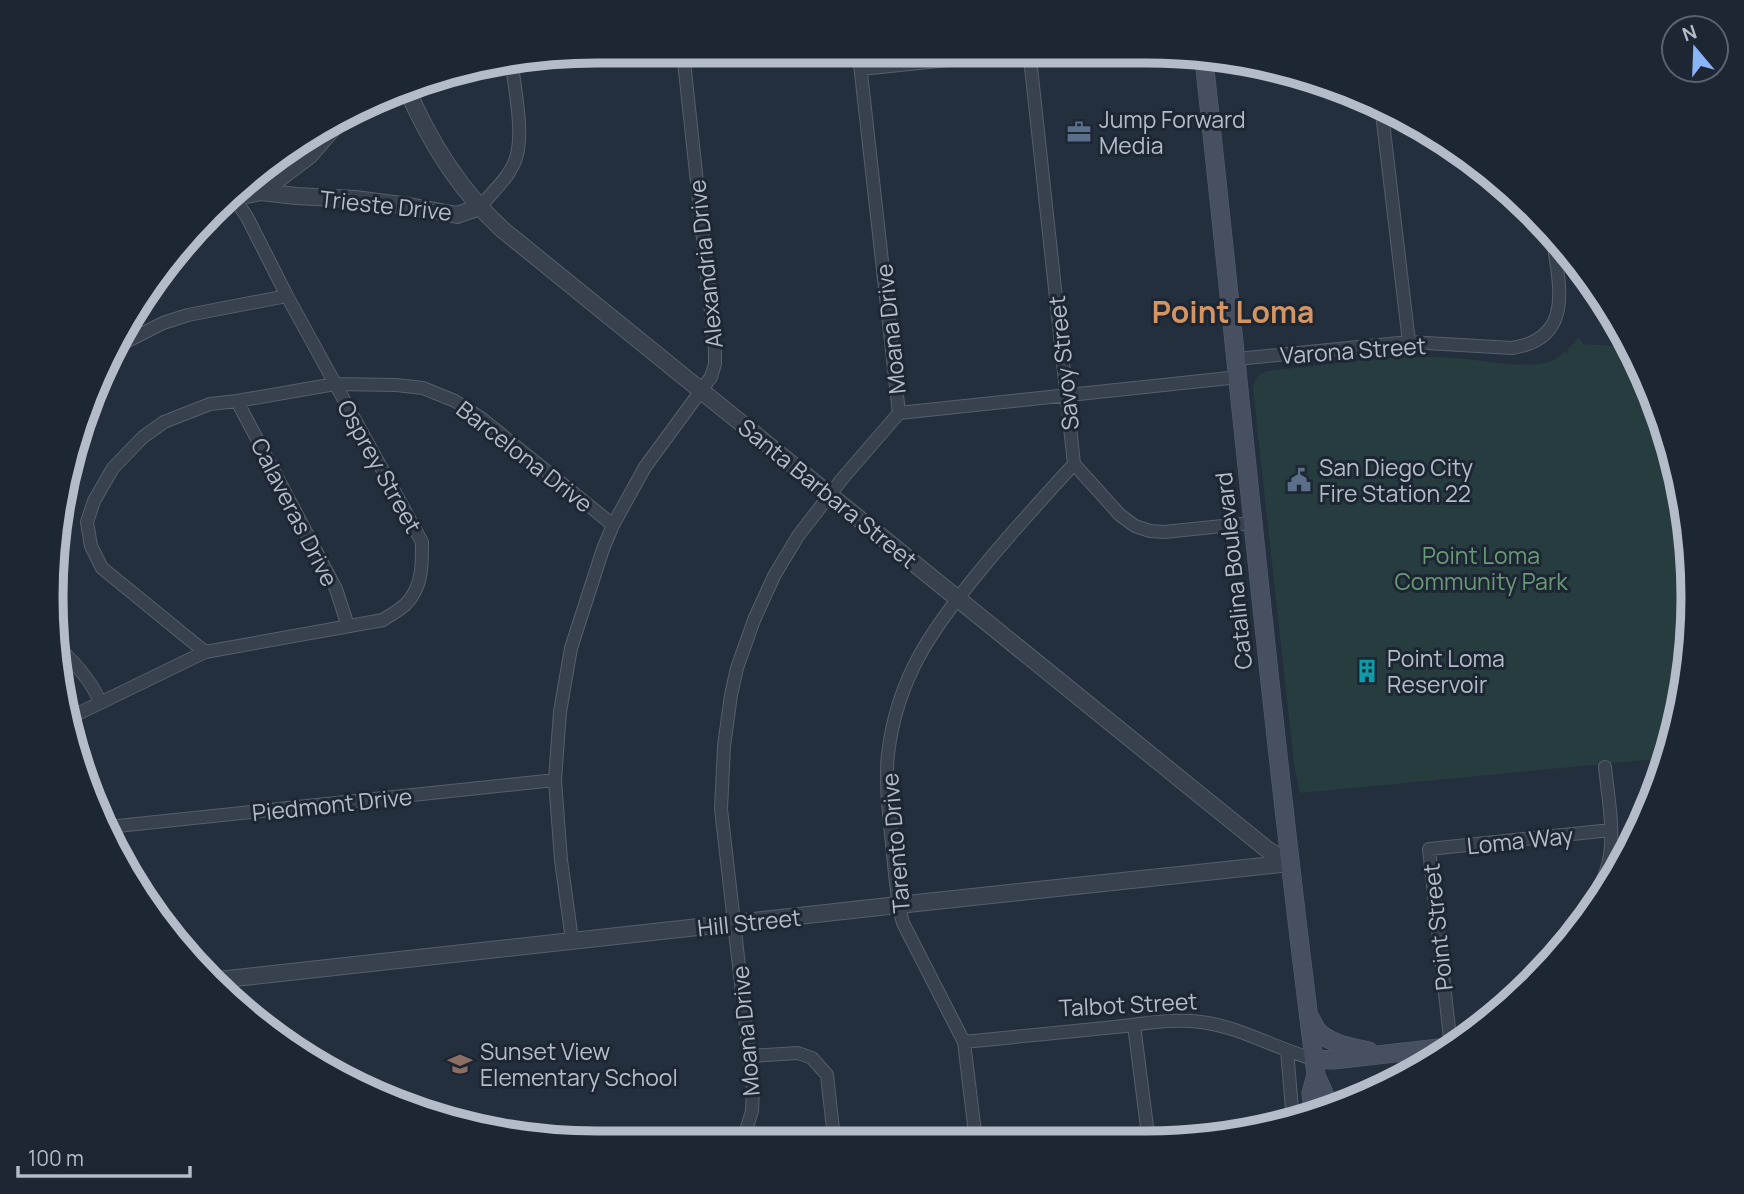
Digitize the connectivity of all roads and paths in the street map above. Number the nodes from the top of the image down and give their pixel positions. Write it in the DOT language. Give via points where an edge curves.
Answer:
graph roads {
  1 [pos="684,63"];
  2 [pos="860,63"];
  3 [pos="919,63"];
  4 [pos="1031,63"];
  5 [pos="1205,67"];
  6 [pos="861,69"];
  7 [pos="513,70"];
  8 [pos="410,97"];
  9 [pos="1383,118"];
  10 [pos="324,139"];
  11 [pos="261,192"];
  12 [pos="246,195"];
  13 [pos="238,202"];
  14 [pos="480,208"];
  15 [pos="1554,252"];
  16 [pos="287,296"];
  17 [pos="129,341"];
  18 [pos="1409,342"];
  19 [pos="1238,368"];
  20 [pos="335,384"];
  21 [pos="701,391"];
  22 [pos="1066,396"];
  23 [pos="237,401"];
  24 [pos="899,413"];
  25 [pos="1074,464"];
  26 [pos="830,495"];
  27 [pos="1252,523"];
  28 [pos="613,525"];
  29 [pos="957,598"];
  30 [pos="348,626"];
  31 [pos="205,652"];
  32 [pos="67,656"];
  33 [pos="100,703"];
  34 [pos="76,715"];
  35 [pos="1605,767"];
  36 [pos="555,780"];
  37 [pos="115,826"];
  38 [pos="1611,830"];
  39 [pos="1429,849"];
  40 [pos="1290,863"];
  41 [pos="1605,871"];
  42 [pos="898,905"];
  43 [pos="735,923"];
  44 [pos="572,940"];
  45 [pos="225,980"];
  46 [pos="1308,1015"];
  47 [pos="1134,1025"];
  48 [pos="1453,1035"];
  49 [pos="964,1042"];
  50 [pos="1431,1049"];
  51 [pos="1287,1050"];
  52 [pos="1386,1054"];
  53 [pos="750,1056"];
  54 [pos="1315,1067"];
  55 [pos="1325,1101"];
  56 [pos="1312,1105"];
  57 [pos="1292,1111"];
  58 [pos="746,1131"];
  59 [pos="833,1131"];
  60 [pos="975,1131"];
  61 [pos="1147,1131"];
  1 -- 21 [label="street, Alexandria Drive" via="715,350 711,377"];
  2 -- 6 [label="street, Moana Drive"];
  3 -- 6 [label="street"];
  4 -- 22 [label="street, Savoy Street"];
  5 -- 19 [label="main road, Catalina Boulevard"];
  6 -- 24 [label="street, Moana Drive"];
  7 -- 14 [label="street, Trieste Drive" via="520,136 516,159"];
  8 -- 14 [label="street, Santa Barbara Street" via="442,157"];
  9 -- 18 [label="street"];
  10 -- 11 [label="street"];
  11 -- 12 [label="street"];
  11 -- 14 [label="street, Trieste Drive" via="355,199 457,215"];
  13 -- 16 [label="street, Osprey Street"];
  14 -- 21 [label="street, Santa Barbara Street"];
  15 -- 18 [label="street, Varona Street" via="1558,312 1545,334 1534,342 1511,348"];
  16 -- 17 [label="street" via="188,315"];
  16 -- 20 [label="street, Osprey Street"];
  18 -- 19 [label="street, Varona Street"];
  19 -- 22 [label="street, Varona Street"];
  19 -- 27 [label="main road, Catalina Boulevard"];
  20 -- 23 [label="street, Barcelona Drive"];
  20 -- 28 [label="street, Barcelona Drive" via="424,388 455,401"];
  20 -- 30 [label="street, Osprey Street" via="422,542 423,570 406,604 383,620"];
  21 -- 26 [label="street, Santa Barbara Street"];
  21 -- 28 [label="street, Alexandria Drive" via="645,467"];
  22 -- 24 [label="street, Varona Street"];
  22 -- 25 [label="street, Savoy Street"];
  23 -- 30 [label="street, Calaveras Drive" via="336,589"];
  23 -- 31 [label="street, Barcelona Drive" via="210,404 164,422 143,437 113,468 87,522 91,546 102,568"];
  24 -- 26 [label="street, Moana Drive"];
  25 -- 27 [label="street" via="1120,516 1150,531"];
  25 -- 29 [label="street, Tarento Drive"];
  26 -- 29 [label="street, Santa Barbara Street"];
  26 -- 43 [label="street, Moana Drive" via="775,576 754,620 731,695 722,809"];
  27 -- 40 [label="main road, Catalina Boulevard"];
  28 -- 36 [label="street, Alexandria Drive" via="571,648"];
  29 -- 40 [label="street, Santa Barbara Street" via="1254,839"];
  29 -- 42 [label="street, Tarento Drive" via="918,656 891,737 888,808"];
  30 -- 31 [label="street, Osprey Street"];
  31 -- 33 [label="street, Osprey Street"];
  32 -- 33 [label="street" via="96,691"];
  33 -- 34 [label="street, Osprey Street"];
  35 -- 38 [label="street"];
  36 -- 37 [label="street, Piedmont Drive"];
  36 -- 44 [label="street, Alexandria Drive"];
  38 -- 39 [label="street, Loma Way"];
  38 -- 41 [label="street"];
  39 -- 48 [label="street, Point Street"];
  40 -- 42 [label="street, Hill Street"];
  40 -- 46 [label="main road, Catalina Boulevard"];
  42 -- 43 [label="street, Hill Street"];
  42 -- 49 [label="street, Tarento Drive"];
  43 -- 44 [label="street, Hill Street"];
  43 -- 53 [label="street, Moana Drive"];
  44 -- 45 [label="street, Hill Street"];
  46 -- 52 [label="main road" via="1318,1032 1337,1043"];
  46 -- 54 [label="main road, Catalina Boulevard"];
  47 -- 49 [label="street, Talbot Street"];
  47 -- 51 [label="street, Talbot Street" via="1199,1022"];
  47 -- 61 [label="street"];
  49 -- 60 [label="street, Tarento Drive"];
  50 -- 52 [label="main road, Talbot Street"];
  51 -- 54 [label="street, Talbot Street"];
  51 -- 57 [label="street"];
  52 -- 54 [label="main road, Talbot Street" via="1333,1060"];
  53 -- 58 [label="street, Moana Drive" via="752,1111"];
  53 -- 59 [label="street" via="798,1053 812,1058 827,1075"];
  54 -- 55 [label="main road, Catalina Boulevard"];
  54 -- 56 [label="main road, Catalina Boulevard"];
}
